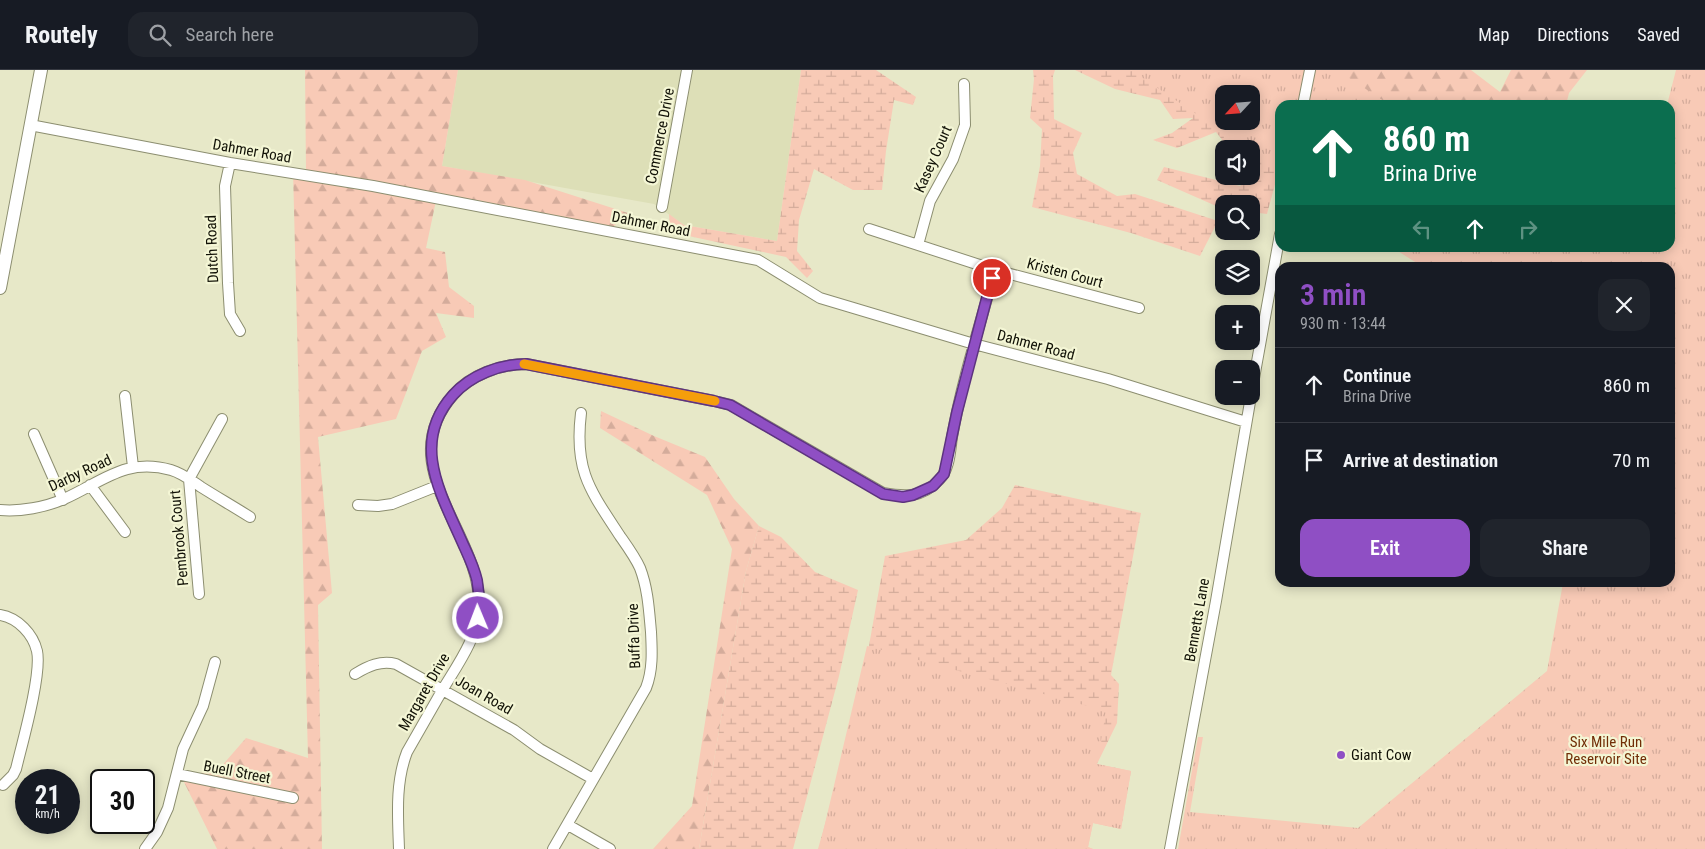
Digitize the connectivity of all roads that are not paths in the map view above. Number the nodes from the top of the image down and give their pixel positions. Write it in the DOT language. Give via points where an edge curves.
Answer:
graph roads {
  1 [pos="40,70"];
  2 [pos="687,70"];
  3 [pos="1310,70"];
  4 [pos="964,84"];
  5 [pos="1305,100"];
  6 [pos="30,125"];
  7 [pos="230,163"];
  8 [pos="662,207"];
  9 [pos="869,230"];
  10 [pos="918,245"];
  11 [pos="1277,252"];
  12 [pos="995,270"];
  13 [pos="0,288"];
  14 [pos="1139,308"];
  15 [pos="240,331"];
  16 [pos="974,344"];
  17 [pos="1257,360"];
  18 [pos="125,396"];
  19 [pos="1249,405"];
  20 [pos="581,413"];
  21 [pos="222,419"];
  22 [pos="1246,422"];
  23 [pos="34,434"];
  24 [pos="133,467"];
  25 [pos="188,479"];
  26 [pos="90,485"];
  27 [pos="437,486"];
  28 [pos="63,500"];
  29 [pos="358,505"];
  30 [pos="0,510"];
  31 [pos="250,517"];
  32 [pos="124,532"];
  33 [pos="199,594"];
  34 [pos="0,615"];
  35 [pos="215,662"];
  36 [pos="355,674"];
  37 [pos="443,689"];
  38 [pos="177,774"];
  39 [pos="593,779"];
  40 [pos="3,785"];
  41 [pos="293,798"];
  42 [pos="568,825"];
  43 [pos="146,849"];
  44 [pos="399,849"];
  45 [pos="553,849"];
  46 [pos="610,849"];
  47 [pos="1170,849"];
  1 -- 6 [label="main road"];
  2 -- 8 [label="street, Commerce Drive"];
  3 -- 5 [label="street"];
  4 -- 10 [label="street, Kasey Court" via="965,125 953,159 930,201"];
  6 -- 7 [label="street, Dahmer Road"];
  6 -- 13 [label="main road"];
  7 -- 15 [label="street, Dutch Road" via="225,186 228,283 230,314"];
  7 -- 16 [label="street, Dahmer Road" via="373,186 758,260 820,298"];
  9 -- 10 [label="street, Kristen Court"];
  10 -- 12 [label="street, Kristen Court"];
  11 -- 17 [label="street, Bennetts Lane"];
  12 -- 14 [label="street, Kristen Court"];
  12 -- 16 [label="street, Margaret Drive"];
  16 -- 22 [label="street, Dahmer Road" via="1108,379"];
  16 -- 27 [label="street, Margaret Drive" via="944,474 933,486 913,495 883,494 730,405 526,364 485,373 459,388 445,405 434,429 431,447"];
  18 -- 24 [label="street"];
  19 -- 22 [label="street, Bennetts Lane"];
  20 -- 39 [label="street, Buffa Drive" via="579,444 584,474 640,569 648,598 652,645 652,668 646,688"];
  21 -- 25 [label="street"];
  22 -- 47 [label="street, Bennetts Lane"];
  23 -- 28 [label="street"];
  24 -- 25 [label="street, Darby Road" via="172,470"];
  24 -- 26 [label="street, Darby Road" via="109,474"];
  25 -- 31 [label="street, Darby Road"];
  25 -- 33 [label="street, Pembrook Court"];
  26 -- 28 [label="street, Darby Road"];
  26 -- 32 [label="street"];
  27 -- 29 [label="street" via="392,504"];
  27 -- 37 [label="street, Margaret Drive" via="470,560 480,606 476,628"];
  28 -- 30 [label="street, Darby Road" via="17,510"];
  34 -- 40 [label="street" via="20,623 37,652 33,693 16,769"];
  35 -- 38 [label="street" via="203,706 183,749"];
  36 -- 37 [label="street, Joan Road" via="388,662"];
  37 -- 39 [label="street, Joan Road"];
  37 -- 44 [label="street, Margaret Drive" via="403,763 398,798"];
  38 -- 41 [label="street, Buell Street"];
  38 -- 43 [label="street" via="164,820"];
  39 -- 42 [label="street, Buffa Drive"];
  42 -- 45 [label="street, Buffa Drive"];
  42 -- 46 [label="street"];
}
